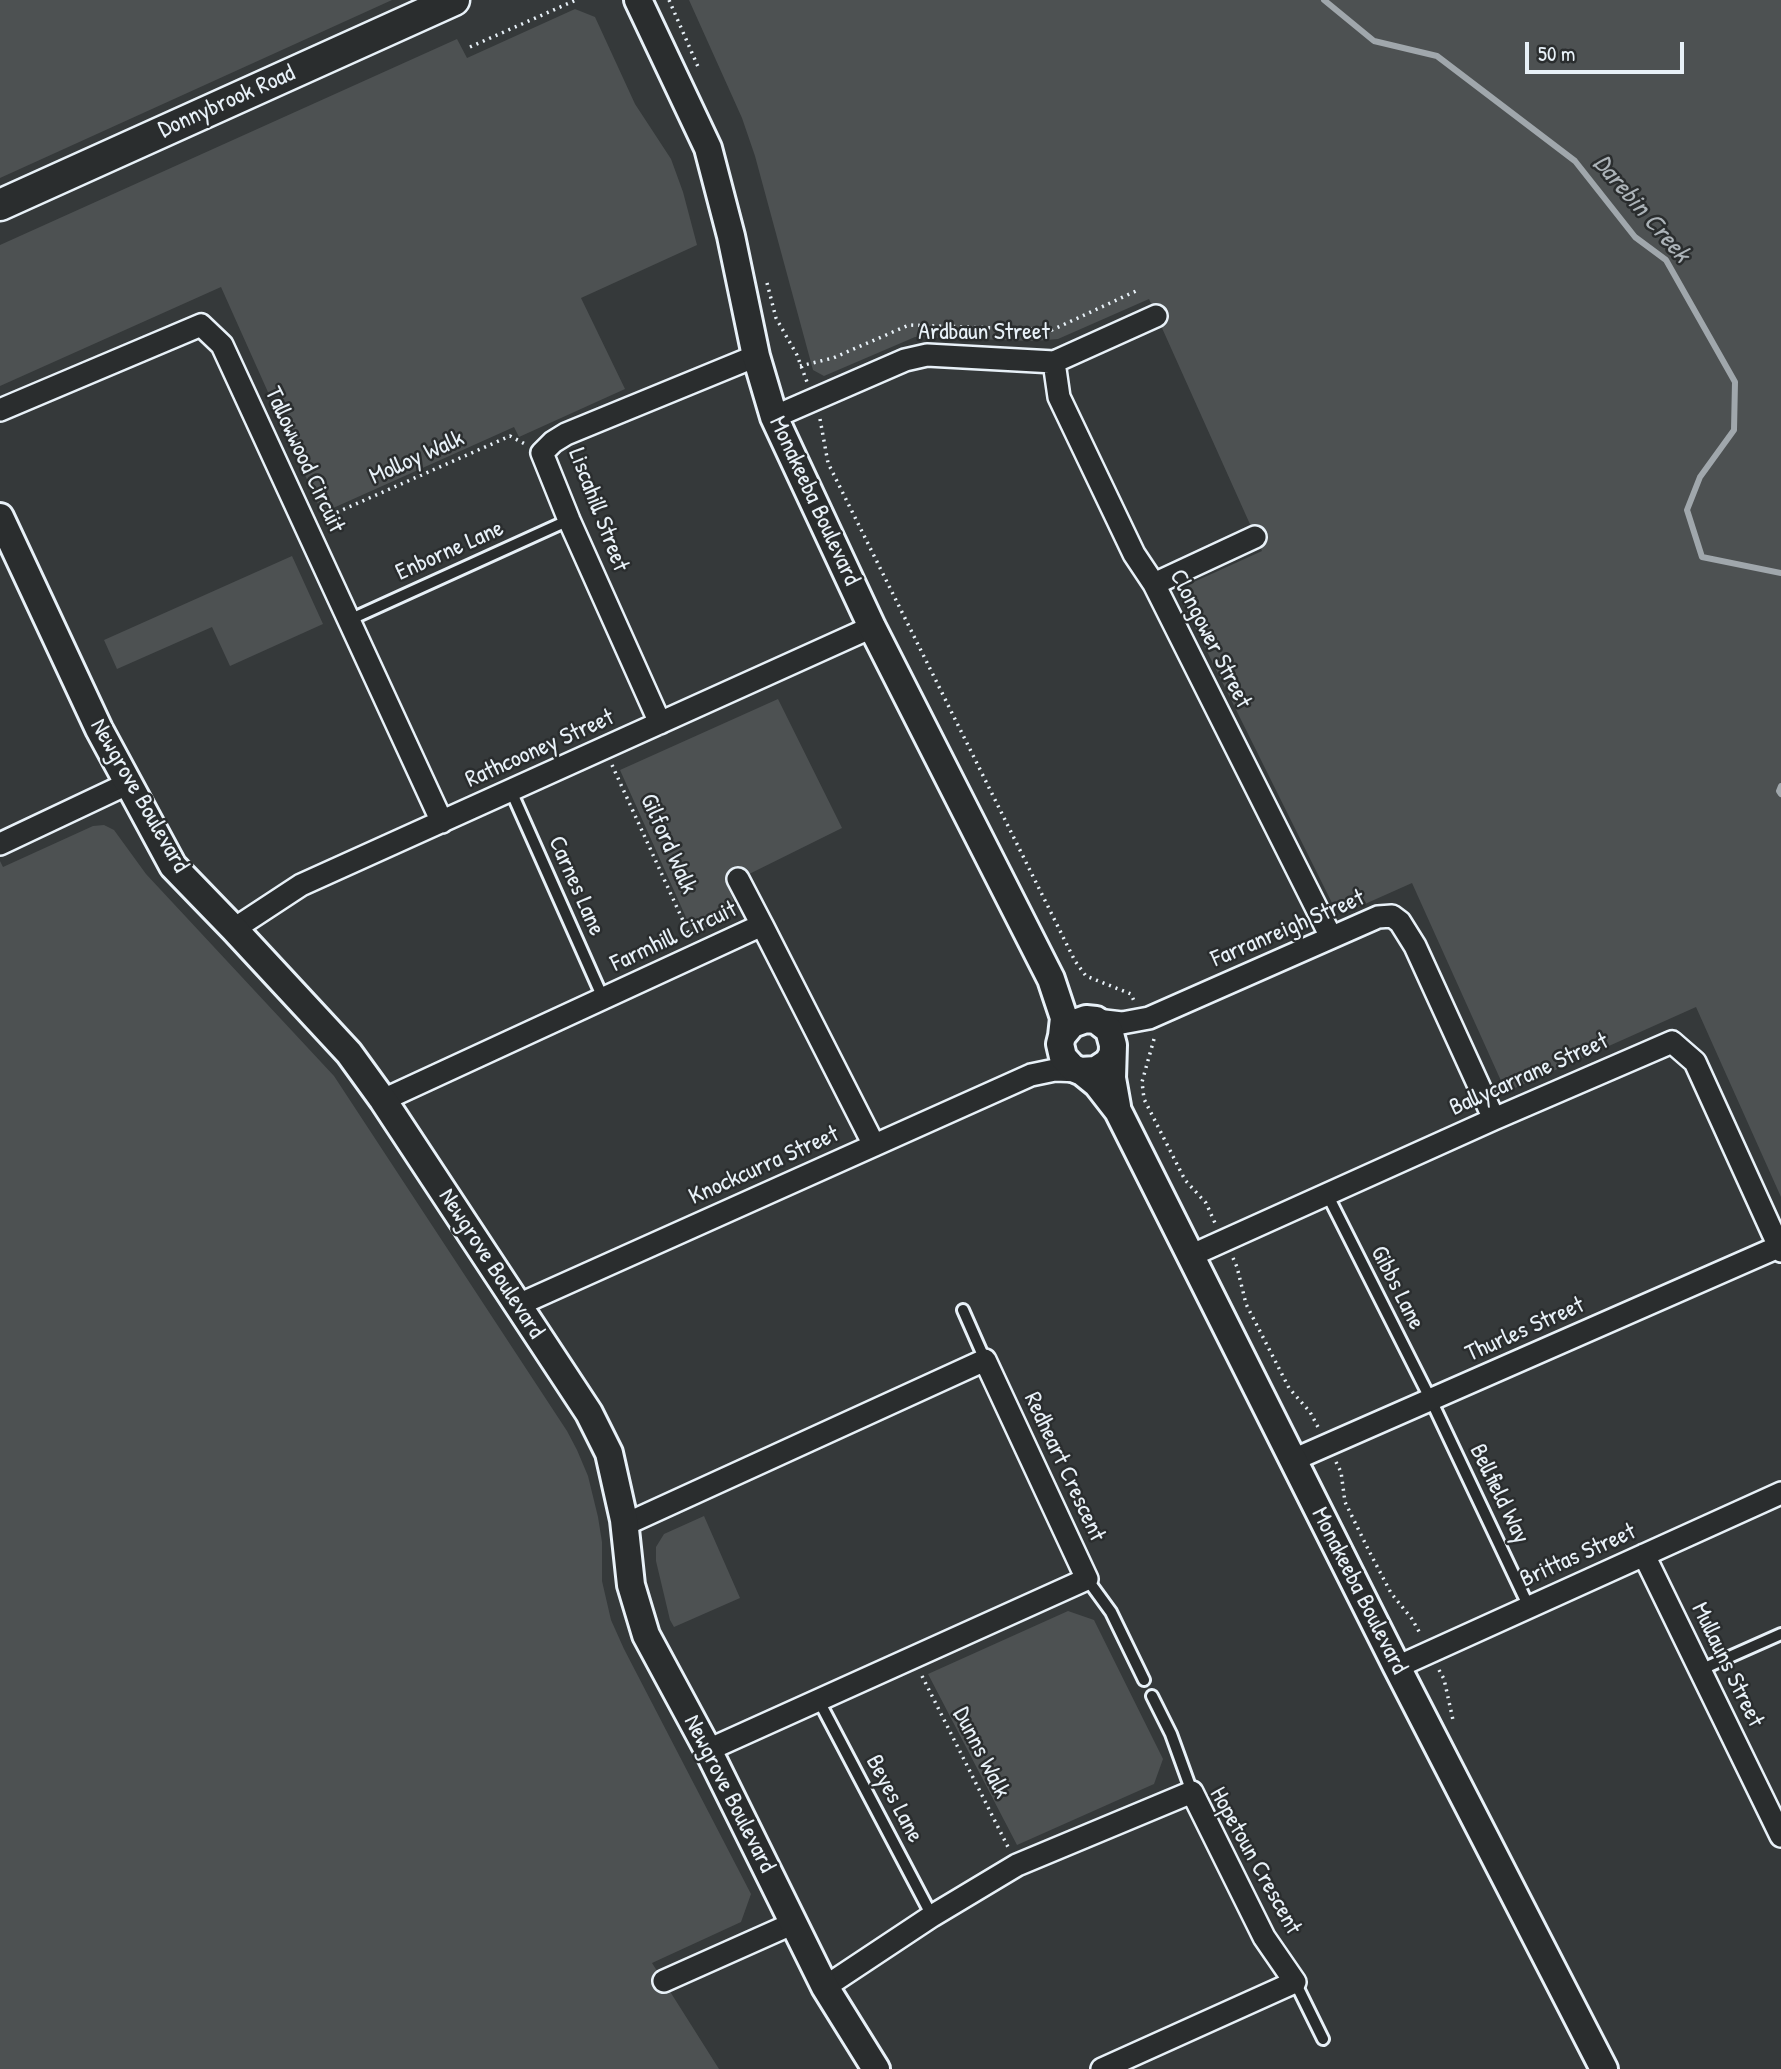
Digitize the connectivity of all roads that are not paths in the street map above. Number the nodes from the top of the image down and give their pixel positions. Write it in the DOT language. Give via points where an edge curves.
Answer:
graph roads {
  1 [pos="454,0"];
  2 [pos="638,0"];
  3 [pos="0,205"];
  4 [pos="1156,316"];
  5 [pos="756,356"];
  6 [pos="1054,362"];
  7 [pos="0,410"];
  8 [pos="774,417"];
  9 [pos="0,517"];
  10 [pos="569,520"];
  11 [pos="1255,537"];
  12 [pos="1154,584"];
  13 [pos="349,620"];
  14 [pos="873,627"];
  15 [pos="660,723"];
  16 [pos="127,785"];
  17 [pos="511,791"];
  18 [pos="442,822"];
  19 [pos="0,844"];
  20 [pos="738,879"];
  21 [pos="762,925"];
  22 [pos="234,929"];
  23 [pos="1331,937"];
  24 [pos="1051,979"];
  25 [pos="603,998"];
  26 [pos="1149,1018"];
  27 [pos="1095,1020"];
  28 [pos="1062,1036"];
  29 [pos="1112,1054"];
  30 [pos="1080,1071"];
  31 [pos="1031,1075"];
  32 [pos="383,1100"];
  33 [pos="1118,1111"];
  34 [pos="1494,1119"];
  35 [pos="874,1145"];
  36 [pos="1327,1194"];
  37 [pos="1779,1249"];
  38 [pos="1190,1256"];
  39 [pos="518,1305"];
  40 [pos="962,1310"];
  41 [pos="985,1360"];
  42 [pos="1431,1400"];
  43 [pos="1293,1460"];
  44 [pos="1781,1493"];
  45 [pos="624,1525"];
  46 [pos="1644,1555"];
  47 [pos="1087,1579"];
  48 [pos="1529,1607"];
  49 [pos="1781,1634"];
  50 [pos="1397,1667"];
  51 [pos="1700,1670"];
  52 [pos="1144,1680"];
  53 [pos="1152,1696"];
  54 [pos="819,1701"];
  55 [pos="708,1750"];
  56 [pos="1192,1792"];
  57 [pos="1781,1836"];
  58 [pos="932,1916"];
  59 [pos="794,1923"];
  60 [pos="664,1982"];
  61 [pos="1295,1982"];
  62 [pos="825,1987"];
  63 [pos="1323,2039"];
  64 [pos="876,2069"];
  65 [pos="1102,2069"];
  66 [pos="1604,2069"];
  1 -- 3 [label="main road, Donnybrook Road"];
  2 -- 5 [label="street, Monakeeba Boulevard" via="708,148"];
  4 -- 6 [label="street, Ardbaun Street"];
  5 -- 8 [label="street, Monakeeba Boulevard"];
  5 -- 10 [label="street, Liscahill Street" via="553,442 542,453"];
  6 -- 8 [label="street, Ardbaun Street" via="927,355 905,360"];
  6 -- 12 [label="street, Clongower Street" via="1059,397 1133,554"];
  7 -- 13 [label="street, Tallowwood Circuit" via="201,325 222,345"];
  8 -- 14 [label="street, Monakeeba Boulevard"];
  9 -- 16 [label="street, Newgrove Boulevard"];
  10 -- 13 [label="lane, Enborne Lane"];
  10 -- 15 [label="street, Liscahill Street"];
  11 -- 12 [label="street"];
  12 -- 23 [label="street, Clongower Street"];
  13 -- 18 [label="street, Tallowwood Circuit"];
  14 -- 15 [label="street, Rathcooney Street"];
  14 -- 24 [label="street, Monakeeba Boulevard"];
  15 -- 17 [label="street, Rathcooney Street"];
  16 -- 19 [label="street"];
  16 -- 22 [label="street, Newgrove Boulevard" via="173,866"];
  17 -- 18 [label="street, Rathcooney Street"];
  17 -- 25 [label="lane, Carnes Lane"];
  18 -- 22 [label="street, Rathcooney Street" via="301,885"];
  20 -- 21 [label="street"];
  21 -- 25 [label="street, Farmhill Circuit"];
  21 -- 35 [label="street, Farmhill Circuit"];
  22 -- 32 [label="street, Newgrove Boulevard" via="349,1053"];
  23 -- 26 [label="street, Farranreigh Street"];
  23 -- 34 [label="street, Farranreigh Street" via="1378,916 1392,916 1400,922"];
  24 -- 27 [label="street, Monakeeba Boulevard" via="1079,1010"];
  24 -- 28 [label="street, Monakeeba Boulevard" via="1064,1018"];
  25 -- 32 [label="street, Farmhill Circuit"];
  26 -- 27 [label="street, Farranreigh Street" via="1122,1023"];
  26 -- 29 [label="street, Farranreigh Street"];
  27 -- 28 [label="street" via="1072,1024"];
  27 -- 29 [label="street" via="1109,1030"];
  28 -- 30 [label="street" via="1063,1058"];
  28 -- 31 [label="street, Knockcurra Street"];
  29 -- 30 [label="street" via="1096,1070"];
  29 -- 33 [label="street, Monakeeba Boulevard"];
  30 -- 31 [label="street, Knockcurra Street"];
  30 -- 33 [label="street, Monakeeba Boulevard"];
  31 -- 35 [label="street, Knockcurra Street"];
  32 -- 39 [label="street, Newgrove Boulevard"];
  33 -- 38 [label="street, Monakeeba Boulevard"];
  34 -- 36 [label="street, Ballycarrane Street"];
  34 -- 37 [label="street, Ballycarrane Street" via="1672,1042 1695,1062"];
  35 -- 39 [label="street, Knockcurra Street"];
  36 -- 38 [label="street, Ballycarrane Street"];
  36 -- 42 [label="lane, Gibbs Lane"];
  37 -- 42 [label="street, Thurles Street"];
  38 -- 43 [label="street, Monakeeba Boulevard"];
  39 -- 45 [label="street, Newgrove Boulevard" via="590,1413 609,1453"];
  40 -- 41 [label="lane"];
  41 -- 45 [label="street"];
  41 -- 47 [label="street, Redheart Crescent"];
  42 -- 43 [label="street, Thurles Street"];
  42 -- 48 [label="lane, Bellfield Way"];
  43 -- 50 [label="street, Monakeeba Boulevard"];
  44 -- 46 [label="street, Brittas Street"];
  45 -- 55 [label="street, Newgrove Boulevard" via="631,1585 646,1634"];
  46 -- 48 [label="street, Brittas Street"];
  46 -- 51 [label="street, Mullauns Street"];
  47 -- 52 [label="lane" via="1111,1612"];
  47 -- 54 [label="street, Redheart Crescent"];
  48 -- 50 [label="street, Brittas Street"];
  49 -- 51 [label="lane"];
  50 -- 66 [label="street, Monakeeba Boulevard"];
  51 -- 57 [label="street, Mullauns Street"];
  53 -- 56 [label="lane"];
  54 -- 55 [label="street, Redheart Crescent"];
  54 -- 58 [label="lane, Beyes Lane"];
  55 -- 59 [label="street, Newgrove Boulevard"];
  56 -- 58 [label="street, Hopetoun Crescent" via="1017,1865"];
  56 -- 61 [label="street, Hopetoun Crescent" via="1264,1937"];
  58 -- 62 [label="street, Hopetoun Crescent"];
  59 -- 60 [label="street"];
  59 -- 62 [label="street, Newgrove Boulevard"];
  61 -- 63 [label="lane"];
  61 -- 65 [label="street"];
  62 -- 64 [label="street, Newgrove Boulevard"];
}
